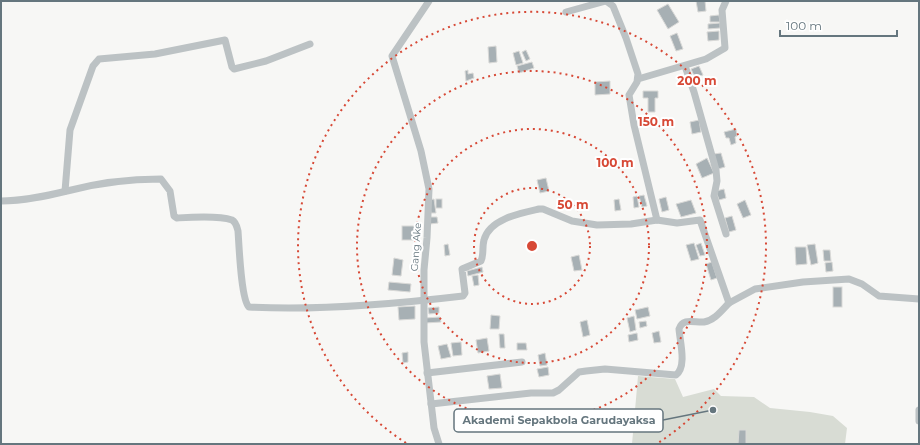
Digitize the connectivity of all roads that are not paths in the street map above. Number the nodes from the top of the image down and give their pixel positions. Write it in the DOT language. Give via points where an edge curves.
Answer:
graph roads {
  1 [pos="429,1"];
  2 [pos="726,1"];
  3 [pos="608,2"];
  4 [pos="566,12"];
  5 [pos="310,44"];
  6 [pos="685,66"];
  7 [pos="638,78"];
  8 [pos="65,191"];
  9 [pos="1,201"];
  10 [pos="657,220"];
  11 [pos="726,234"];
  12 [pos="919,299"];
  13 [pos="423,301"];
  14 [pos="729,303"];
  15 [pos="522,362"];
  16 [pos="427,373"];
  17 [pos="431,404"];
  18 [pos="919,410"];
  19 [pos="919,421"];
  20 [pos="439,444"];
  1 -- 13 [label="street, Gang Ake" via="392,56 421,151 429,189"];
  2 -- 6 [label="street" via="722,10 725,48 706,59"];
  3 -- 4 [label="street"];
  3 -- 7 [label="street" via="613,6 626,38"];
  5 -- 8 [label="street" via="263,62 234,69 225,40 155,54 99,59 93,66 71,124"];
  6 -- 7 [label="street"];
  6 -- 11 [label="street" via="716,170 714,196"];
  7 -- 10 [label="street" via="629,95"];
  8 -- 9 [label="street" via="27,199"];
  8 -- 13 [label="street" via="111,183 161,179 170,191 174,216 177,218 210,217 232,220 238,231 242,279 249,307"];
  10 -- 13 [label="street" via="597,225 572,221 539,209 500,221 484,238 481,261 462,269 463,296"];
  10 -- 14 [label="street" via="677,223 697,220 701,222"];
  12 -- 14 [label="street" via="879,296 862,284 849,279 755,289"];
  13 -- 16 [label="street, Gang Ake"];
  14 -- 17 [label="street" via="710,320 685,322 680,325 683,365 676,375 605,369 586,371 579,372 553,393"];
  15 -- 16 [label="street"];
  16 -- 17 [label="street, Gang Ake"];
  17 -- 20 [label="street, Gang Ake"];
  18 -- 19 [label="street"];
}
